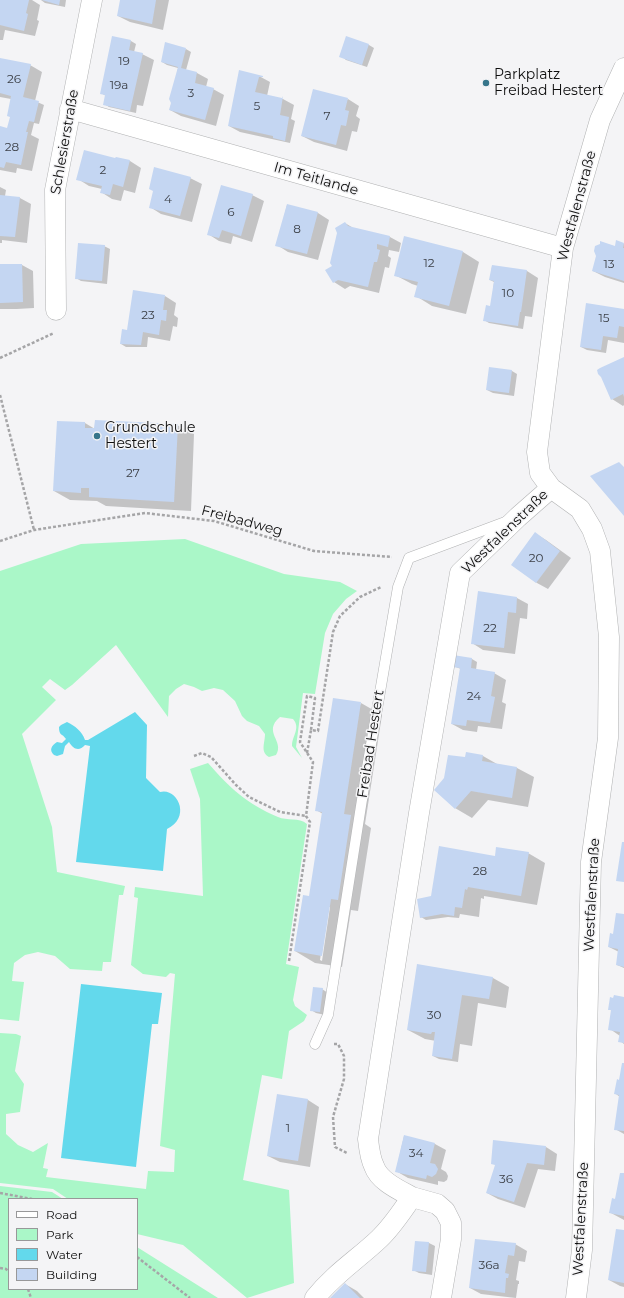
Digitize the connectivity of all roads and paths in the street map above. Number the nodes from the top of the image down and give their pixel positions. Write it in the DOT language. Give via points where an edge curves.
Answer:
graph roads {
  1 [pos="92,0"];
  2 [pos="624,68"];
  3 [pos="70,109"];
  4 [pos="563,248"];
  5 [pos="56,310"];
  6 [pos="0,358"];
  7 [pos="0,395"];
  8 [pos="551,488"];
  9 [pos="518,517"];
  10 [pos="34,530"];
  11 [pos="0,541"];
  12 [pos="410,558"];
  13 [pos="398,587"];
  14 [pos="311,730"];
  15 [pos="307,753"];
  16 [pos="194,756"];
  17 [pos="306,816"];
  18 [pos="289,961"];
  19 [pos="315,1044"];
  20 [pos="338,1044"];
  21 [pos="374,1168"];
  22 [pos="0,1193"];
  23 [pos="412,1197"];
  24 [pos="27,1198"];
  25 [pos="138,1258"];
  26 [pos="190,1298"];
  27 [pos="315,1298"];
  28 [pos="441,1298"];
  29 [pos="576,1298"];
  1 -- 3 [label="street, Schlesierstraße"];
  2 -- 4 [label="street, Westfalenstraße" via="600,120"];
  3 -- 4 [label="street, Im Teitlande"];
  3 -- 5 [label="street, Schlesierstraße" via="55,190"];
  4 -- 8 [label="street, Westfalenstraße" via="537,452 540,473"];
  5 -- 6 [label="path" via="55,332"];
  7 -- 10 [label="path"];
  8 -- 9 [label="street, Westfalenstraße"];
  8 -- 29 [label="street, Westfalenstraße" via="580,509 592,529 600,551 609,637 608,738 591,862 582,1250"];
  9 -- 12 [label="lane"];
  9 -- 21 [label="street, Westfalenstraße" via="460,573 368,1139"];
  10 -- 11 [label="path, Freibadweg"];
  10 -- 12 [label="path, Freibadweg" via="145,513 214,522 314,551"];
  12 -- 13 [label="lane, Freibad Hestert"];
  13 -- 14 [label="path" via="389,585 360,597 340,616 333,632 318,731"];
  13 -- 19 [label="lane, Freibad Hestert" via="366,768 328,1015"];
  14 -- 15 [label="path"];
  14 -- 15 [label="path" via="315,698 307,696 300,742"];
  15 -- 17 [label="path" via="313,762"];
  16 -- 17 [label="path" via="202,753 211,756 248,797 280,812"];
  17 -- 18 [label="path" via="310,822"];
  20 -- 21 [label="path" via="344,1056 344,1079 333,1117 335,1147"];
  21 -- 23 [label="street" via="386,1182"];
  22 -- 24 [label="path"];
  23 -- 27 [label="street" via="380,1239 341,1270"];
  23 -- 28 [label="street" via="437,1204 445,1211 451,1223 451,1239"];
  25 -- 26 [label="path"];
}
